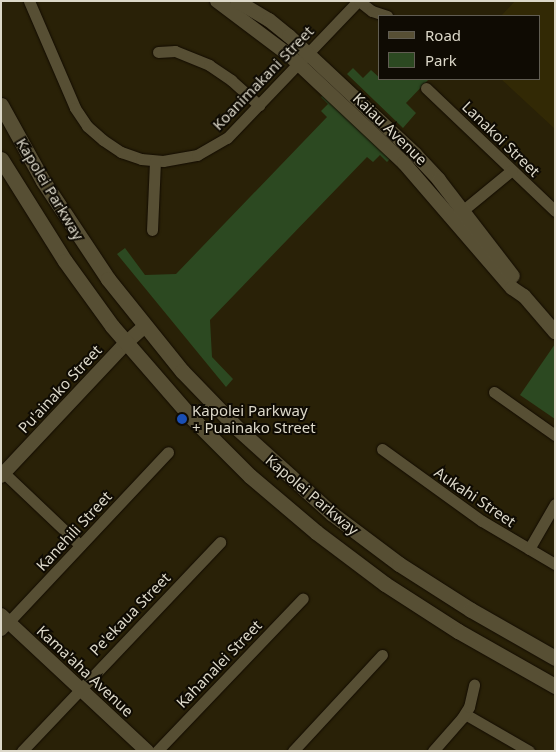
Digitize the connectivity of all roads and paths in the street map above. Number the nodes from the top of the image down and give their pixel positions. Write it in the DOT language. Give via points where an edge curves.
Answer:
graph roads {
  1 [pos="29,1"];
  2 [pos="217,1"];
  3 [pos="237,1"];
  4 [pos="359,1"];
  5 [pos="384,15"];
  6 [pos="158,52"];
  7 [pos="308,53"];
  8 [pos="298,64"];
  9 [pos="426,88"];
  10 [pos="1,105"];
  11 [pos="259,106"];
  12 [pos="1,159"];
  13 [pos="155,161"];
  14 [pos="512,170"];
  15 [pos="555,211"];
  16 [pos="458,214"];
  17 [pos="152,230"];
  18 [pos="144,326"];
  19 [pos="555,332"];
  20 [pos="126,343"];
  21 [pos="494,392"];
  22 [pos="555,435"];
  23 [pos="382,449"];
  24 [pos="168,452"];
  25 [pos="3,475"];
  26 [pos="555,504"];
  27 [pos="220,542"];
  28 [pos="80,545"];
  29 [pos="529,549"];
  30 [pos="555,564"];
  31 [pos="303,598"];
  32 [pos="4,622"];
  33 [pos="382,655"];
  34 [pos="555,658"];
  35 [pos="474,685"];
  36 [pos="555,686"];
  37 [pos="80,688"];
  38 [pos="465,714"];
  39 [pos="22,751"];
  40 [pos="147,751"];
  41 [pos="157,751"];
  42 [pos="293,751"];
  43 [pos="433,751"];
  44 [pos="529,751"];
  1 -- 13 [label="street, Koanimakani Street" via="75,108 87,126 121,152"];
  2 -- 8 [label="street, Kaiau Avenue"];
  3 -- 7 [label="street, Kaiau Avenue" via="279,28"];
  4 -- 5 [label="street"];
  4 -- 7 [label="street, Koanimakani Street"];
  6 -- 11 [label="street" via="175,51 209,65"];
  7 -- 8 [label="street, Koanimakani Street"];
  7 -- 16 [label="street, Kaiau Avenue" via="415,154"];
  8 -- 11 [label="street, Koanimakani Street"];
  8 -- 16 [label="street, Kaiau Avenue"];
  9 -- 14 [label="street, Lanakoi Street"];
  10 -- 18 [label="main road, Kapolei Parkway" via="64,214"];
  11 -- 13 [label="street, Koanimakani Street" via="227,138 208,151 186,158"];
  12 -- 20 [label="main road, Kapolei Parkway" via="65,262"];
  13 -- 17 [label="street"];
  14 -- 15 [label="street, Lanakoi Street"];
  14 -- 16 [label="street"];
  16 -- 19 [label="street, Kaiau Avenue" via="512,288 524,296"];
  18 -- 20 [label="street, Pu'ainako Street"];
  18 -- 34 [label="main road, Kapolei Parkway" via="236,428 332,513 435,588"];
  20 -- 25 [label="street, Pu'ainako Street"];
  20 -- 36 [label="main road, Kapolei Parkway" via="219,446 316,532 421,609"];
  21 -- 22 [label="street"];
  23 -- 29 [label="street, Aukahi Street" via="449,499"];
  24 -- 28 [label="street, Kanehili Street"];
  25 -- 28 [label="street"];
  26 -- 29 [label="street"];
  27 -- 37 [label="street, Pe'ekaua Street"];
  28 -- 32 [label="street, Kanehili Street"];
  29 -- 30 [label="street, Aukahi Street"];
  31 -- 41 [label="street, Kahanalei Street"];
  32 -- 37 [label="street, Kama'aha Avenue"];
  33 -- 42 [label="street"];
  35 -- 38 [label="street"];
  37 -- 39 [label="street, Pe'ekaua Street"];
  37 -- 40 [label="street, Kama'aha Avenue"];
  38 -- 43 [label="street"];
  38 -- 44 [label="street"];
}
